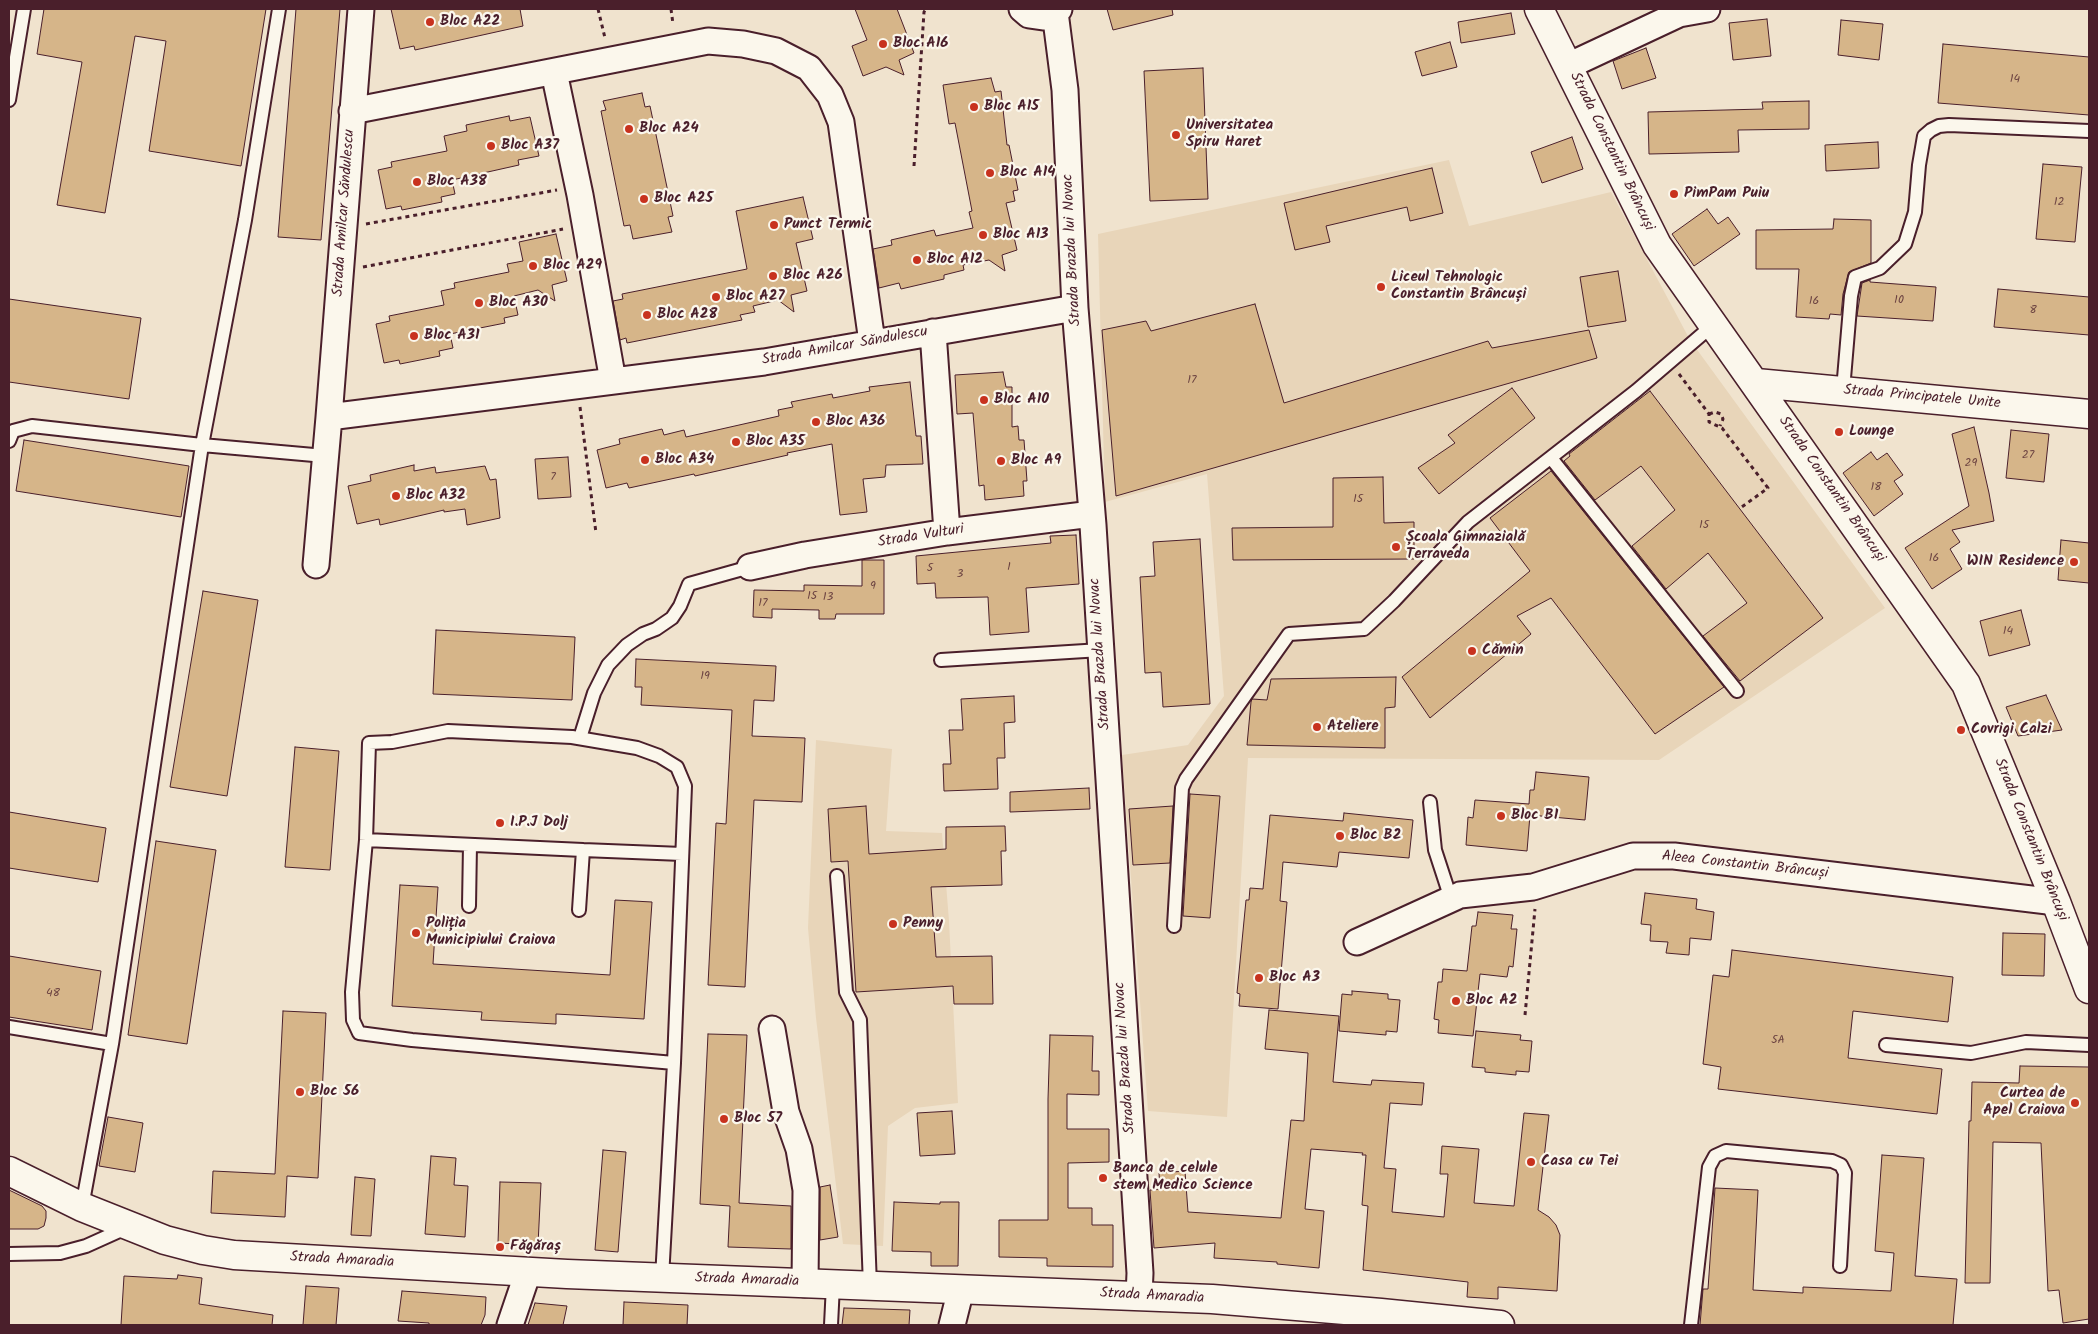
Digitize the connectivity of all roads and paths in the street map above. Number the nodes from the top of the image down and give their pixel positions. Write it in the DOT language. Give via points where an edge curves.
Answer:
graph roads {
  1 [pos="24,9"];
  2 [pos="279,9"];
  3 [pos="361,9"];
  4 [pos="598,9"];
  5 [pos="926,9"];
  6 [pos="1022,9"];
  7 [pos="1539,9"];
  8 [pos="1706,9"];
  9 [pos="1057,10"];
  10 [pos="611,60"];
  11 [pos="1568,66"];
  12 [pos="554,72"];
  13 [pos="9,100"];
  14 [pos="352,111"];
  15 [pos="2089,131"];
  16 [pos="914,166"];
  17 [pos="578,186"];
  18 [pos="585,224"];
  19 [pos="343,228"];
  20 [pos="341,272"];
  21 [pos="1075,308"];
  22 [pos="1714,325"];
  23 [pos="933,332"];
  24 [pos="872,342"];
  25 [pos="1670,362"];
  26 [pos="613,381"];
  27 [pos="1756,383"];
  28 [pos="577,385"];
  29 [pos="1843,390"];
  30 [pos="1709,414"];
  31 [pos="2089,414"];
  32 [pos="329,417"];
  33 [pos="1720,426"];
  34 [pos="10,434"];
  35 [pos="202,445"];
  36 [pos="325,456"];
  37 [pos="1551,458"];
  38 [pos="1739,509"];
  39 [pos="1092,514"];
  40 [pos="947,532"];
  41 [pos="596,533"];
  42 [pos="316,565"];
  43 [pos="750,566"];
  44 [pos="1101,650"];
  45 [pos="941,660"];
  46 [pos="1737,691"];
  47 [pos="580,738"];
  48 [pos="1430,802"];
  49 [pos="366,840"];
  50 [pos="470,845"];
  51 [pos="583,850"];
  52 [pos="682,854"];
  53 [pos="836,876"];
  54 [pos="1537,886"];
  55 [pos="1451,899"];
  56 [pos="2056,902"];
  57 [pos="469,906"];
  58 [pos="579,910"];
  59 [pos="1174,926"];
  60 [pos="1357,942"];
  61 [pos="2089,989"];
  62 [pos="1525,1015"];
  63 [pos="9,1027"];
  64 [pos="772,1029"];
  65 [pos="112,1044"];
  66 [pos="1886,1045"];
  67 [pos="2089,1046"];
  68 [pos="674,1063"];
  69 [pos="9,1171"];
  70 [pos="82,1207"];
  71 [pos="130,1226"];
  72 [pos="9,1254"];
  73 [pos="1840,1266"];
  74 [pos="528,1272"];
  75 [pos="662,1278"];
  76 [pos="805,1284"];
  77 [pos="833,1285"];
  78 [pos="870,1286"];
  79 [pos="961,1288"];
  80 [pos="1139,1296"];
  81 [pos="510,1325"];
  82 [pos="831,1325"];
  83 [pos="952,1325"];
  84 [pos="1500,1325"];
  85 [pos="1691,1325"];
  1 -- 13 [label="lane"];
  2 -- 35 [label="lane" via="245,220"];
  3 -- 14 [label="street, Strada Amilcar Săndulescu"];
  4 -- 10 [label="path"];
  5 -- 16 [label="path"];
  6 -- 9 [label="street" via="1036,17"];
  7 -- 11 [label="main road, Strada Constantin Brâncuși"];
  8 -- 11 [label="street" via="1679,14"];
  9 -- 21 [label="street, Strada Brazda lui Novac" via="1065,90"];
  10 -- 12 [label="street"];
  10 -- 24 [label="street" via="708,41 776,51 808,68 830,95 841,122"];
  11 -- 22 [label="main road, Strada Constantin Brâncuși" via="1657,244"];
  12 -- 14 [label="street"];
  12 -- 17 [label="street"];
  14 -- 19 [label="street, Strada Amilcar Săndulescu"];
  15 -- 29 [label="lane" via="1949,125 1939,126 1924,136 1915,212 1905,244 1880,268 1855,277"];
  17 -- 18 [label="street"];
  17 -- 19 [label="path"];
  18 -- 20 [label="path"];
  18 -- 26 [label="street"];
  19 -- 20 [label="street, Strada Amilcar Săndulescu"];
  20 -- 32 [label="street, Strada Amilcar Săndulescu"];
  21 -- 23 [label="street, Strada Amilcar Săndulescu"];
  21 -- 39 [label="street, Strada Brazda lui Novac"];
  22 -- 25 [label="lane"];
  22 -- 27 [label="main road, Strada Constantin Brâncuși"];
  23 -- 24 [label="street, Strada Amilcar Săndulescu"];
  23 -- 40 [label="street"];
  24 -- 26 [label="street, Strada Amilcar Săndulescu" via="764,362"];
  25 -- 30 [label="path"];
  25 -- 37 [label="lane"];
  26 -- 28 [label="street, Strada Amilcar Săndulescu"];
  27 -- 29 [label="main road, Strada Principatele Unite"];
  27 -- 56 [label="main road, Strada Constantin Brâncuși" via="1966,684"];
  28 -- 32 [label="street, Strada Amilcar Săndulescu"];
  28 -- 41 [label="path"];
  29 -- 31 [label="main road, Strada Principatele Unite"];
  30 -- 33 [label="path" via="1709,422"];
  30 -- 33 [label="path" via="1721,414"];
  32 -- 36 [label="street, Strada Amilcar Săndulescu"];
  33 -- 38 [label="path" via="1768,488"];
  34 -- 35 [label="lane" via="32,426"];
  35 -- 36 [label="lane"];
  35 -- 65 [label="lane"];
  36 -- 42 [label="street, Strada Amilcar Săndulescu"];
  37 -- 46 [label="lane"];
  37 -- 59 [label="lane" via="1468,522 1364,629 1289,634 1182,788"];
  39 -- 40 [label="street, Strada Vulturi"];
  39 -- 44 [label="street, Strada Brazda lui Novac"];
  40 -- 43 [label="street, Strada Vulturi"];
  43 -- 47 [label="lane" via="689,584 672,618 627,645 608,665 594,692"];
  44 -- 45 [label="lane"];
  44 -- 80 [label="street, Strada Brazda lui Novac"];
  47 -- 49 [label="lane" via="448,731 369,743"];
  47 -- 52 [label="lane" via="637,748 677,767 685,786"];
  48 -- 55 [label="lane" via="1435,850"];
  49 -- 50 [label="lane"];
  49 -- 68 [label="lane" via="352,992 353,1020 360,1033"];
  50 -- 51 [label="lane"];
  50 -- 57 [label="lane"];
  51 -- 52 [label="lane"];
  51 -- 58 [label="lane"];
  52 -- 68 [label="lane"];
  53 -- 78 [label="lane" via="846,992 860,1020"];
  54 -- 55 [label="street, Aleea Constantin Brâncuși" via="1460,895"];
  54 -- 56 [label="street, Aleea Constantin Brâncuși" via="1633,856 1674,856"];
  54 -- 62 [label="path"];
  55 -- 60 [label="street, Aleea Constantin Brâncuși"];
  56 -- 61 [label="main road, Strada Constantin Brâncuși"];
  63 -- 65 [label="lane"];
  64 -- 76 [label="street" via="786,1112 799,1149 806,1190"];
  65 -- 70 [label="lane"];
  66 -- 67 [label="lane" via="1971,1053 2026,1042"];
  68 -- 75 [label="lane"];
  69 -- 70 [label="main road, Strada Amaradia"];
  70 -- 71 [label="main road, Strada Amaradia"];
  71 -- 72 [label="lane" via="86,1246 60,1253"];
  71 -- 74 [label="main road, Strada Amaradia" via="165,1240 234,1255"];
  73 -- 85 [label="lane" via="1845,1173 1841,1165 1832,1161 1726,1151 1715,1156 1709,1166"];
  74 -- 75 [label="main road, Strada Amaradia"];
  74 -- 81 [label="street"];
  75 -- 76 [label="main road, Strada Amaradia"];
  76 -- 77 [label="main road, Strada Amaradia"];
  77 -- 78 [label="main road, Strada Amaradia"];
  77 -- 82 [label="lane"];
  78 -- 79 [label="main road, Strada Amaradia"];
  79 -- 80 [label="main road, Strada Amaradia"];
  79 -- 83 [label="street"];
  80 -- 84 [label="main road, Strada Amaradia" via="1212,1299"];
}
